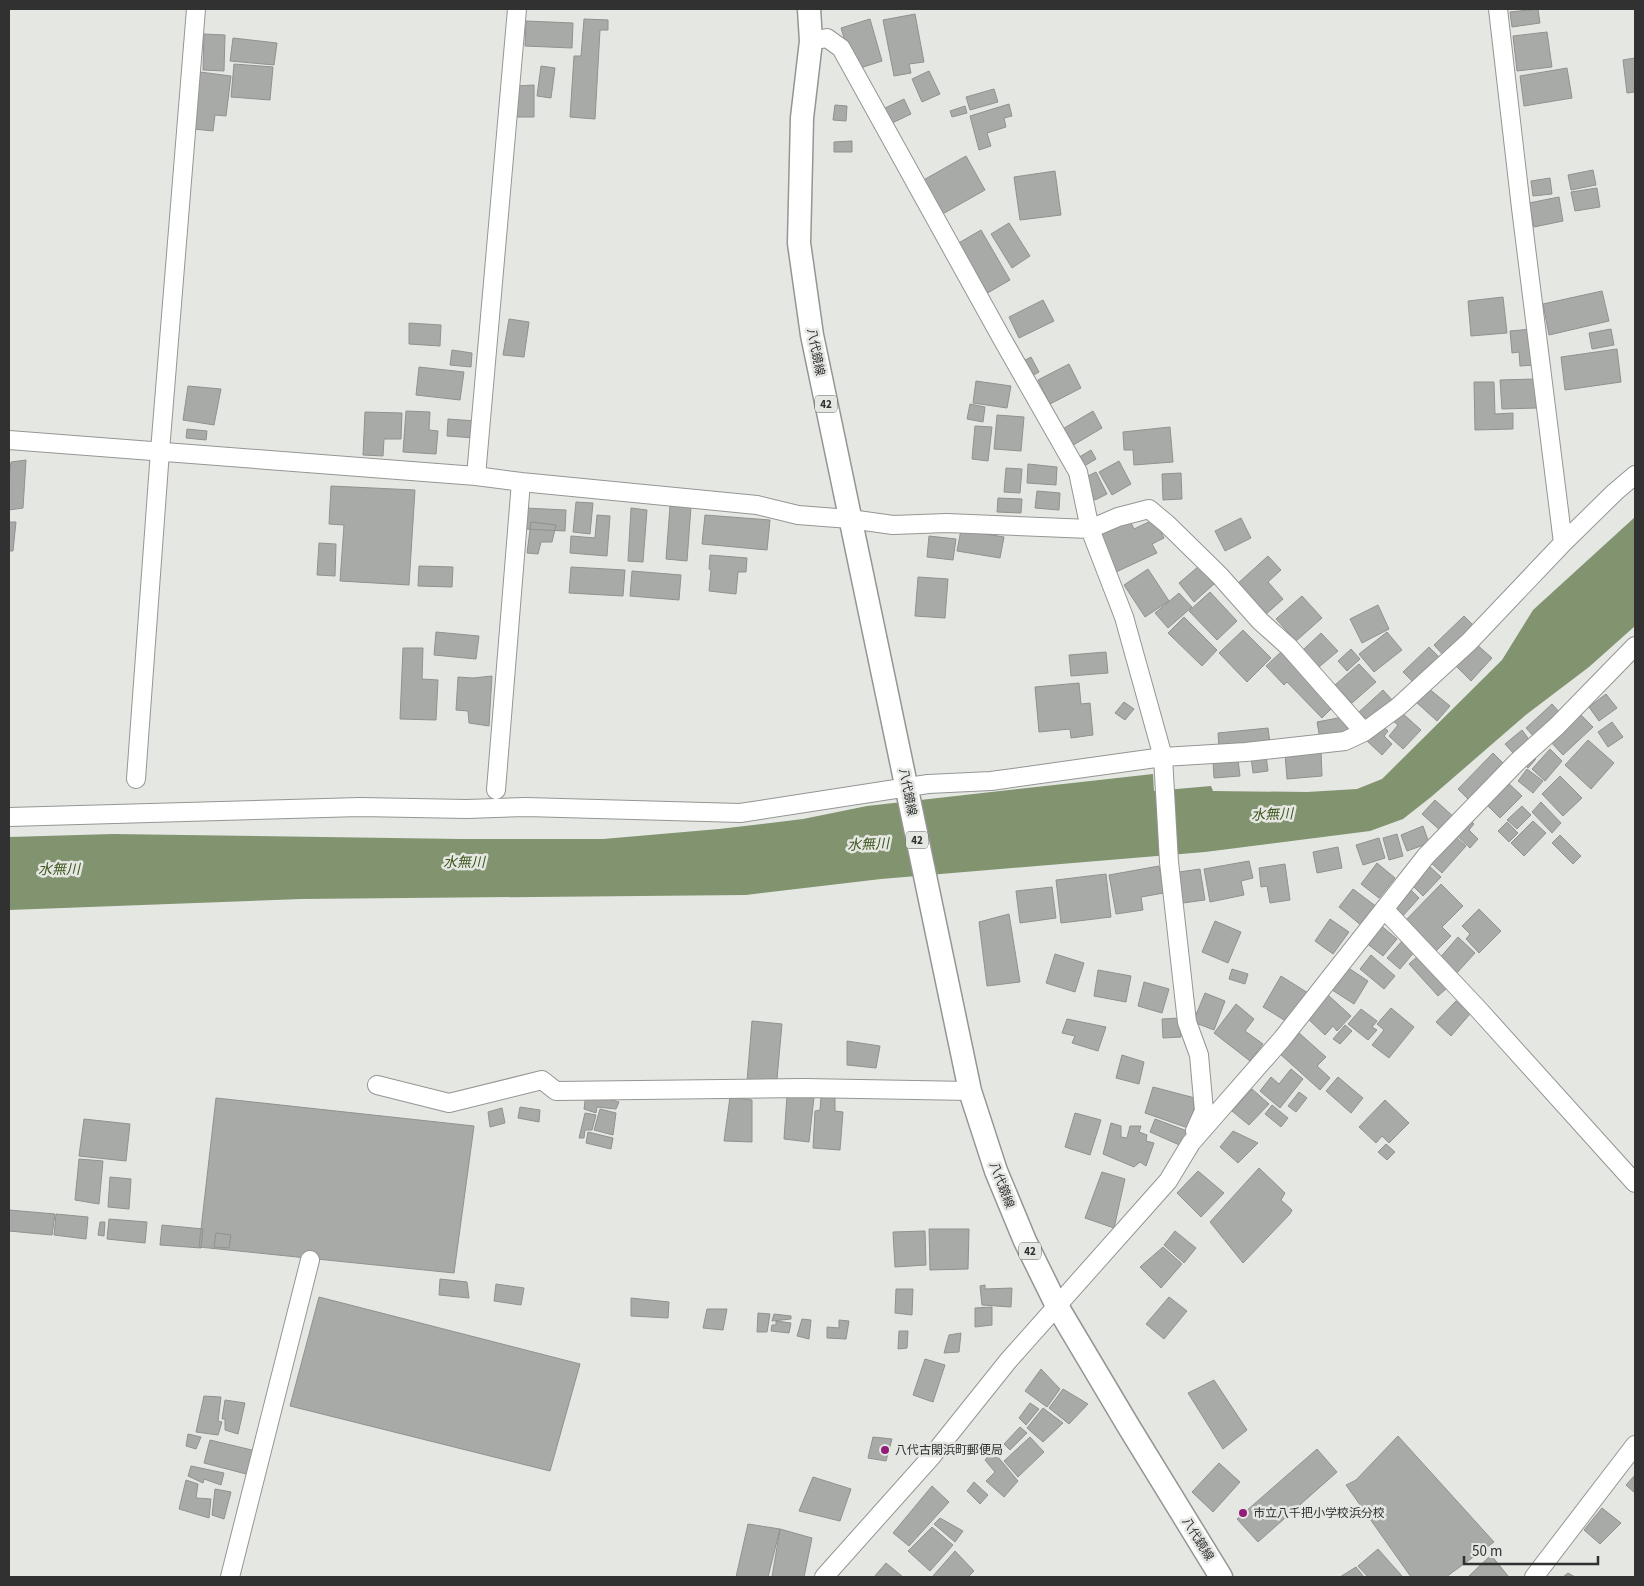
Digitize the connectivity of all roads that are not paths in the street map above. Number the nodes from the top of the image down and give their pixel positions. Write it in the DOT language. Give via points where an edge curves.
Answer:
graph roads {
  1 [pos="196,9"];
  2 [pos="517,9"];
  3 [pos="1498,9"];
  4 [pos="813,10"];
  5 [pos="811,41"];
  6 [pos="9,440"];
  7 [pos="160,451"];
  8 [pos="1635,475"];
  9 [pos="476,476"];
  10 [pos="521,482"];
  11 [pos="850,519"];
  12 [pos="1090,529"];
  13 [pos="1563,542"];
  14 [pos="1635,646"];
  15 [pos="1364,732"];
  16 [pos="1163,756"];
  17 [pos="136,779"];
  18 [pos="496,790"];
  19 [pos="907,790"];
  20 [pos="9,816"];
  21 [pos="1384,909"];
  22 [pos="377,1085"];
  23 [pos="970,1091"];
  24 [pos="1191,1143"];
  25 [pos="1635,1183"];
  26 [pos="310,1260"];
  27 [pos="1057,1306"];
  28 [pos="1634,1447"];
  29 [pos="1219,1576"];
  30 [pos="230,1577"];
  31 [pos="824,1577"];
  32 [pos="1534,1577"];
  1 -- 7 [label="street"];
  2 -- 9 [label="street"];
  3 -- 13 [label="street"];
  4 -- 5 [label="main road, 八代鏡線 / 42"];
  5 -- 11 [label="main road, 八代鏡線 / 42" via="802,118 799,243 812,335"];
  5 -- 12 [label="street" via="827,38 841,48 1078,472"];
  6 -- 7 [label="street"];
  7 -- 9 [label="street"];
  7 -- 17 [label="street"];
  8 -- 13 [label="street"];
  9 -- 10 [label="street"];
  10 -- 11 [label="street" via="757,504 798,515"];
  10 -- 18 [label="street"];
  11 -- 12 [label="street" via="893,525 947,523"];
  11 -- 19 [label="main road, 八代鏡線 / 42"];
  12 -- 15 [label="street" via="1149,509 1290,647"];
  12 -- 16 [label="street" via="1124,616"];
  13 -- 15 [label="street" via="1469,642 1398,707"];
  14 -- 21 [label="street" via="1426,856"];
  15 -- 16 [label="street" via="1344,741 1246,752"];
  16 -- 19 [label="street" via="991,781 928,784"];
  16 -- 24 [label="street" via="1169,862 1187,1022 1199,1054 1204,1111"];
  19 -- 20 [label="street" via="740,813 526,807 360,807"];
  19 -- 23 [label="main road, 八代鏡線 / 42"];
  21 -- 24 [label="street" via="1282,1039"];
  21 -- 25 [label="street"];
  22 -- 23 [label="street" via="449,1103 542,1080 556,1091 804,1088"];
  23 -- 27 [label="main road, 八代鏡線 / 42" via="996,1171"];
  24 -- 27 [label="street" via="1168,1181"];
  26 -- 30 [label="street"];
  27 -- 29 [label="main road, 八代鏡線 / 42"];
  27 -- 31 [label="street" via="932,1456"];
  28 -- 32 [label="street"];
}
